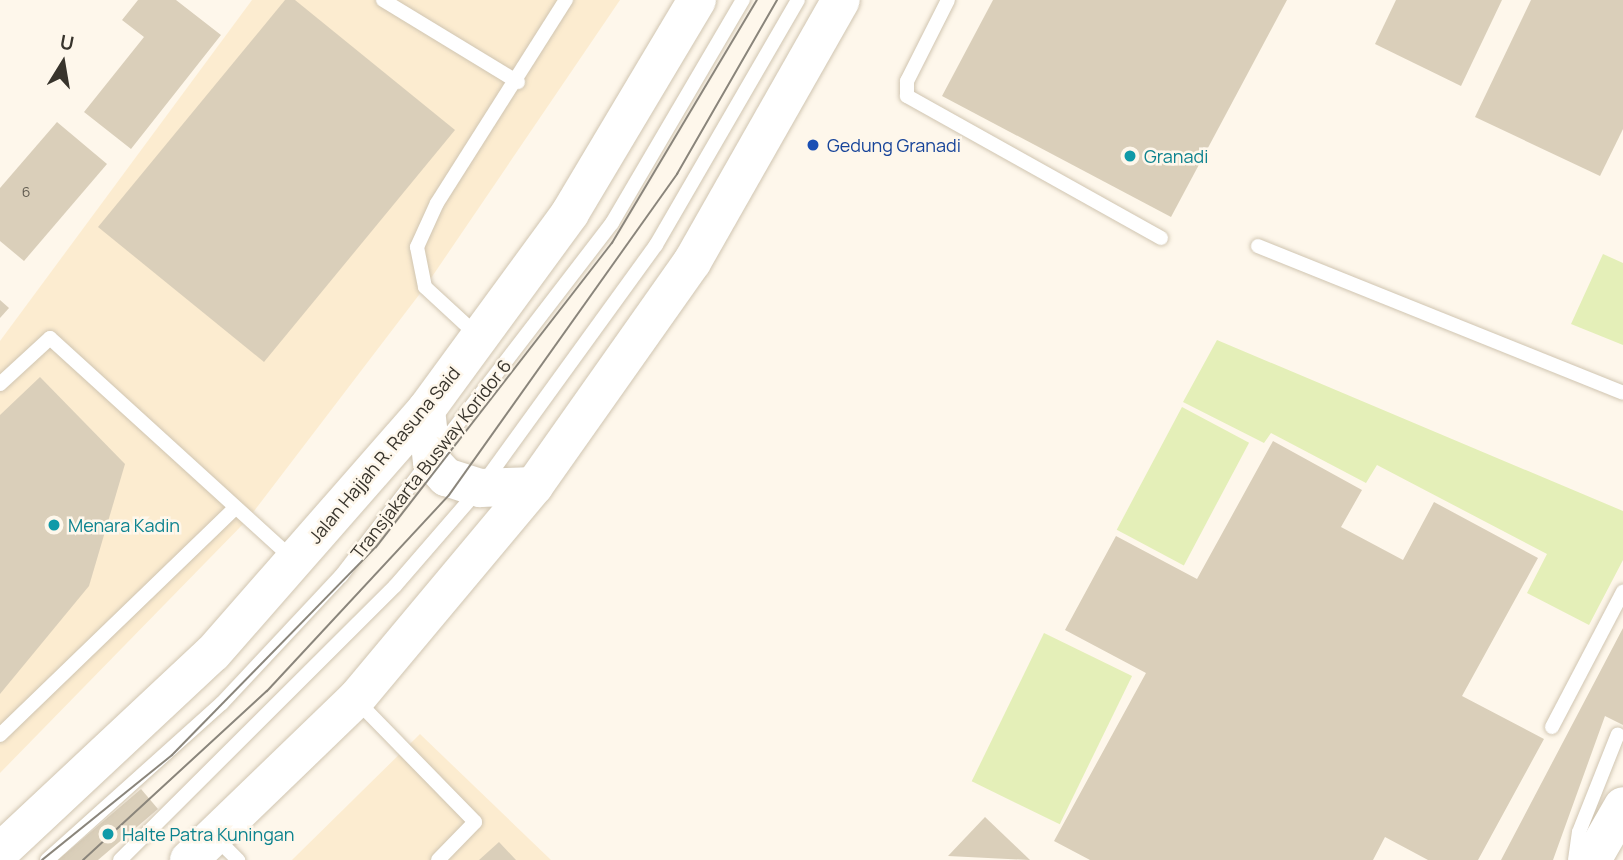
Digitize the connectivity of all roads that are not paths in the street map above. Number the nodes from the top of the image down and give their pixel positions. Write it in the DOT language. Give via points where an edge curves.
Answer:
graph roads {
  1 [pos="383,0"];
  2 [pos="566,0"];
  3 [pos="743,0"];
  4 [pos="798,0"];
  5 [pos="841,0"];
  6 [pos="948,0"];
  7 [pos="685,4"];
  8 [pos="518,82"];
  9 [pos="1161,238"];
  10 [pos="1258,246"];
  11 [pos="480,339"];
  12 [pos="0,384"];
  13 [pos="1623,393"];
  14 [pos="426,410"];
  15 [pos="432,461"];
  16 [pos="534,486"];
  17 [pos="480,488"];
  18 [pos="235,508"];
  19 [pos="295,561"];
  20 [pos="1623,592"];
  21 [pos="356,699"];
  22 [pos="1552,727"];
  23 [pos="1618,734"];
  24 [pos="0,735"];
  25 [pos="1623,806"];
  26 [pos="5,839"];
  27 [pos="214,852"];
  28 [pos="47,860"];
  29 [pos="120,860"];
  30 [pos="438,860"];
  31 [pos="1575,860"];
  32 [pos="1592,860"];
  1 -- 8 [label="lane"];
  2 -- 8 [label="lane"];
  3 -- 15 [label="lane, Transjakarta Busway Koridor 6" via="612,223"];
  4 -- 17 [label="lane" via="656,245"];
  5 -- 16 [label="main road" via="692,262"];
  6 -- 9 [label="lane" via="907,81 907,96"];
  7 -- 11 [label="main road, Jalan Hajjah R. Rasuna Said" via="570,213"];
  8 -- 11 [label="lane" via="437,203 417,247 425,287"];
  10 -- 13 [label="lane"];
  11 -- 14 [label="main road, Jalan Hajjah R. Rasuna Said"];
  12 -- 18 [label="lane" via="50,338"];
  14 -- 15 [label="main road"];
  14 -- 19 [label="main road, Jalan Hajjah R. Rasuna Said"];
  15 -- 17 [label="main road" via="446,477"];
  15 -- 28 [label="lane, Transjakarta Busway Koridor 6" via="341,576 222,703"];
  16 -- 17 [label="main road"];
  16 -- 21 [label="main road"];
  17 -- 29 [label="lane" via="386,596"];
  18 -- 19 [label="lane"];
  18 -- 24 [label="lane"];
  19 -- 26 [label="main road, Jalan Hajjah R. Rasuna Said" via="213,653"];
  20 -- 22 [label="lane"];
  21 -- 27 [label="main road"];
  21 -- 30 [label="lane" via="475,822"];
  23 -- 31 [label="lane" via="1579,832"];
  25 -- 32 [label="main road"];
}
